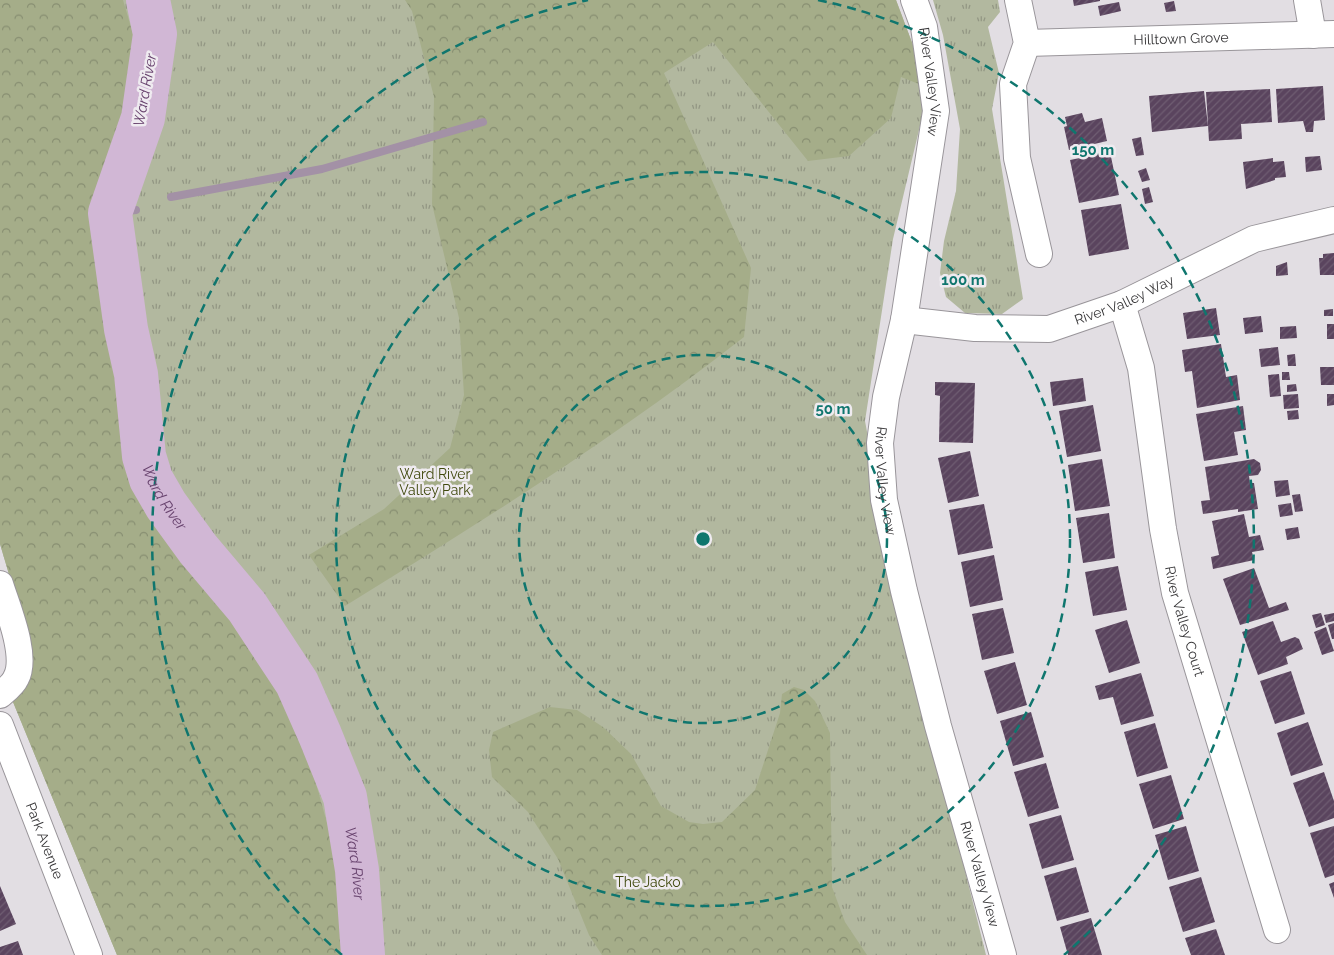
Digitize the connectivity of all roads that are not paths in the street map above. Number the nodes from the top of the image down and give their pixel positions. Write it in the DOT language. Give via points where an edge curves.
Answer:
graph roads {
  1 [pos="914,0"];
  2 [pos="1018,0"];
  3 [pos="1307,0"];
  4 [pos="1323,35"];
  5 [pos="1027,43"];
  6 [pos="1334,220"];
  7 [pos="1039,254"];
  8 [pos="1122,304"];
  9 [pos="904,320"];
  10 [pos="0,584"];
  11 [pos="0,694"];
  12 [pos="0,725"];
  13 [pos="1277,930"];
  14 [pos="89,955"];
  15 [pos="1003,955"];
  1 -- 9 [label="street, River Valley View" via="924,27 936,111"];
  2 -- 5 [label="street"];
  3 -- 4 [label="street"];
  4 -- 5 [label="street, Hilltown Grove"];
  5 -- 7 [label="street" via="1013,84 1017,158"];
  6 -- 8 [label="street, River Valley Way" via="1254,239"];
  8 -- 9 [label="street, River Valley Way" via="1050,329 974,328"];
  8 -- 13 [label="street, River Valley Court" via="1140,368 1175,593"];
  9 -- 15 [label="street, River Valley View" via="886,397 880,443 884,500 938,726"];
  10 -- 11 [label="street" via="17,638 20,660 17,678"];
  12 -- 14 [label="street, Park Avenue"];
}
